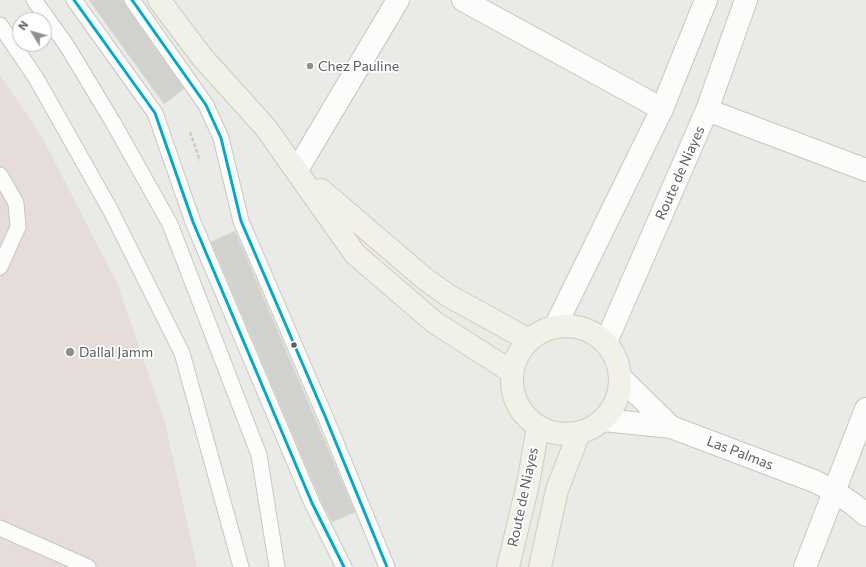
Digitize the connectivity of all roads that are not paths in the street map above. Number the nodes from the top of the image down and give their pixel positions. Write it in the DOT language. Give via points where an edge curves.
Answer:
graph roads {
  1 [pos="34,0"];
  2 [pos="74,0"];
  3 [pos="132,0"];
  4 [pos="398,0"];
  5 [pos="463,0"];
  6 [pos="706,0"];
  7 [pos="746,0"];
  8 [pos="162,2"];
  9 [pos="0,25"];
  10 [pos="662,109"];
  11 [pos="708,110"];
  12 [pos="297,170"];
  13 [pos="866,170"];
  14 [pos="0,175"];
  15 [pos="0,267"];
  16 [pos="555,326"];
  17 [pos="529,340"];
  18 [pos="606,342"];
  19 [pos="512,372"];
  20 [pos="621,378"];
  21 [pos="866,408"];
  22 [pos="604,420"];
  23 [pos="538,427"];
  24 [pos="671,427"];
  25 [pos="579,434"];
  26 [pos="834,491"];
  27 [pos="866,515"];
  28 [pos="0,528"];
  29 [pos="88,567"];
  30 [pos="241,567"];
  31 [pos="277,567"];
  32 [pos="344,567"];
  33 [pos="387,567"];
  34 [pos="508,567"];
  35 [pos="540,567"];
  36 [pos="805,567"];
  1 -- 31 [label="lane" via="68,46 170,224 259,455"];
  2 -- 32 [label="lane" via="155,114 199,236 312,503"];
  3 -- 33 [label="lane" via="206,106 221,138 241,221"];
  4 -- 12 [label="street"];
  5 -- 10 [label="street"];
  6 -- 10 [label="street"];
  7 -- 11 [label="street, Route de Niayes"];
  8 -- 12 [label="main road" via="202,57 266,128"];
  9 -- 30 [label="lane" via="36,78 111,211 182,353"];
  10 -- 16 [label="street"];
  11 -- 13 [label="street"];
  11 -- 18 [label="street, Route de Niayes"];
  12 -- 17 [label="main road" via="431,283 449,296"];
  12 -- 19 [label="main road" via="356,254 434,322"];
  14 -- 15 [label="lane" via="16,203 18,226"];
  16 -- 17 [label="main road"];
  16 -- 18 [label="main road" via="574,326 591,331"];
  17 -- 19 [label="main road" via="518,355"];
  18 -- 20 [label="main road" via="619,365"];
  19 -- 23 [label="main road" via="512,388 516,403 525,417"];
  20 -- 22 [label="main road" via="614,407"];
  20 -- 24 [label="street"];
  21 -- 26 [label="street"];
  22 -- 24 [label="street, Las Palmas"];
  22 -- 25 [label="main road"];
  23 -- 25 [label="main road" via="551,433"];
  23 -- 34 [label="main road, Route de Niayes" via="528,484"];
  24 -- 26 [label="street, Las Palmas"];
  25 -- 35 [label="main road" via="557,490"];
  26 -- 27 [label="street, Las Palmas"];
  26 -- 36 [label="street"];
  28 -- 29 [label="lane"];
}
